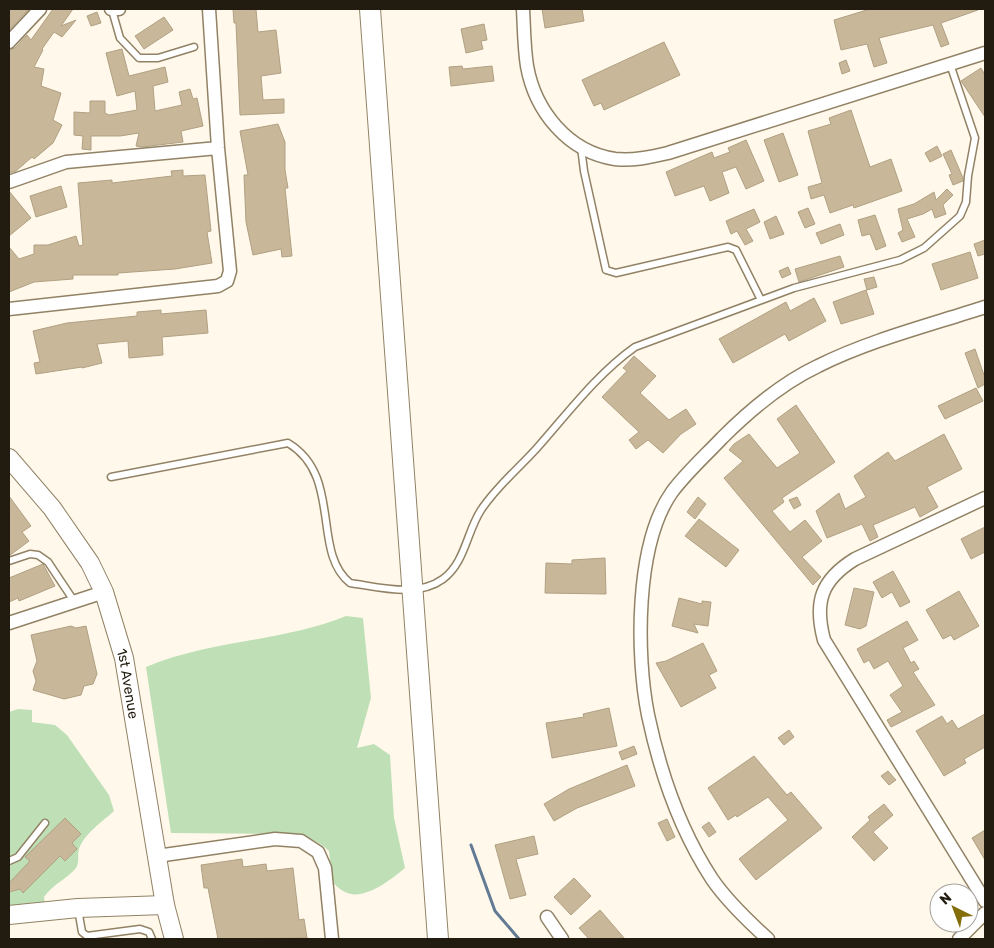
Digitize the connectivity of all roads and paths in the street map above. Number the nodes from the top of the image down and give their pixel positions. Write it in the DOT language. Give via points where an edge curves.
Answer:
graph roads {
  1 [pos="40,9"];
  2 [pos="114,9"];
  3 [pos="209,9"];
  4 [pos="370,9"];
  5 [pos="523,9"];
  6 [pos="9,42"];
  7 [pos="194,47"];
  8 [pos="985,53"];
  9 [pos="950,64"];
  10 [pos="581,146"];
  11 [pos="218,148"];
  12 [pos="9,182"];
  13 [pos="760,300"];
  14 [pos="985,307"];
  15 [pos="9,309"];
  16 [pos="9,458"];
  17 [pos="111,477"];
  18 [pos="985,498"];
  19 [pos="9,562"];
  20 [pos="414,590"];
  21 [pos="104,592"];
  22 [pos="74,601"];
  23 [pos="9,623"];
  24 [pos="46,823"];
  25 [pos="157,856"];
  26 [pos="9,861"];
  27 [pos="985,901"];
  28 [pos="165,905"];
  29 [pos="78,908"];
  30 [pos="985,913"];
  31 [pos="9,915"];
  32 [pos="547,917"];
  33 [pos="152,939"];
  34 [pos="174,939"];
  35 [pos="332,939"];
  36 [pos="438,939"];
  37 [pos="562,939"];
  38 [pos="768,939"];
  39 [pos="958,939"];
  1 -- 6 [label="street"];
  2 -- 7 [label="lane" via="120,38 139,58 158,58"];
  3 -- 11 [label="street"];
  4 -- 20 [label="main road"];
  5 -- 10 [label="street" via="527,66 542,108 563,134"];
  8 -- 9 [label="street"];
  9 -- 10 [label="street" via="651,157 615,159"];
  9 -- 13 [label="lane" via="975,138 966,202 960,216 924,248 900,260"];
  10 -- 13 [label="lane" via="606,270 616,273 728,247 736,250"];
  11 -- 12 [label="street" via="66,162"];
  11 -- 15 [label="street" via="230,271 227,281 218,286"];
  13 -- 20 [label="lane" via="634,347 612,363 499,485 480,512 459,559 443,580"];
  14 -- 38 [label="street" via="827,362 790,382 740,420 677,486 660,514 652,536 642,593 642,686 651,728 673,802 694,850 713,881"];
  16 -- 21 [label="street, 1st Avenue" via="52,508 90,563"];
  17 -- 20 [label="lane" via="288,443 298,449 316,471 335,561 343,578 350,584"];
  18 -- 27 [label="street" via="840,569 823,593 819,612 824,640"];
  19 -- 22 [label="lane" via="30,554 43,558"];
  20 -- 36 [label="main road"];
  21 -- 22 [label="street"];
  21 -- 25 [label="street, 1st Avenue" via="124,658"];
  22 -- 23 [label="street"];
  24 -- 26 [label="lane" via="18,857"];
  25 -- 28 [label="street, 1st Avenue"];
  25 -- 35 [label="street" via="275,839 301,841 318,852 325,868"];
  28 -- 29 [label="street"];
  28 -- 34 [label="street, 1st Avenue"];
  29 -- 31 [label="street"];
  29 -- 33 [label="lane" via="82,932 87,936 140,929 149,932"];
  30 -- 39 [label="street"];
  32 -- 37 [label="street"];
}
